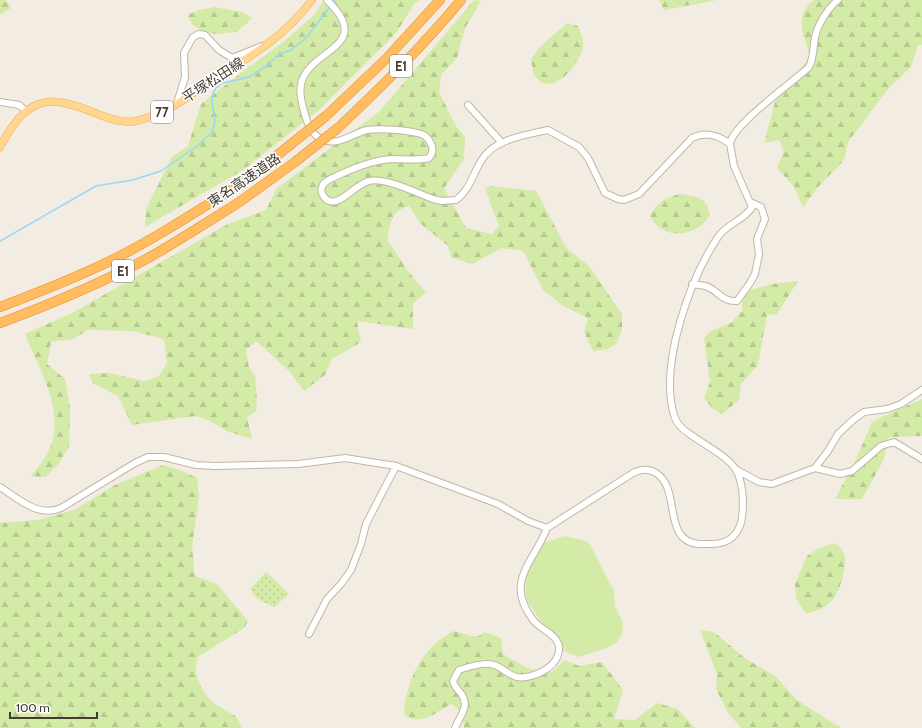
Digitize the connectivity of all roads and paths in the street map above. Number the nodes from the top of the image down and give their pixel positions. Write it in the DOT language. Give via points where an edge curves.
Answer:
graph roads {
  1 [pos="312,0"];
  2 [pos="327,0"];
  3 [pos="440,0"];
  4 [pos="461,0"];
  5 [pos="838,0"];
  6 [pos="279,35"];
  7 [pos="0,102"];
  8 [pos="177,103"];
  9 [pos="468,105"];
  10 [pos="26,111"];
  11 [pos="502,143"];
  12 [pos="730,144"];
  13 [pos="0,147"];
  14 [pos="750,202"];
  15 [pos="692,284"];
  16 [pos="0,307"];
  17 [pos="0,323"];
  18 [pos="922,390"];
  19 [pos="922,459"];
  20 [pos="396,466"];
  21 [pos="815,468"];
  22 [pos="737,470"];
  23 [pos="0,487"];
  24 [pos="547,528"];
  25 [pos="308,634"];
  26 [pos="454,728"];
  1 -- 6 [label="main road, 平塚松田線 / 77" via="302,14"];
  2 -- 11 [label="street" via="341,16 343,34 340,41 306,72 301,83 302,102 313,131 318,137 332,142 340,142 368,130 404,131 422,134 433,148 428,158 372,162 330,179 322,185 325,199 335,202 355,187 375,180 433,199 456,200 466,189 484,156"];
  3 -- 16 [label="highway, 東名高速道路 / E1, bridge" via="387,58 326,116 229,191 111,260"];
  4 -- 17 [label="highway, 東名高速道路 / E1, bridge" via="414,52 338,128 290,166 186,236 124,270 43,307"];
  5 -- 12 [label="street" via="818,28 809,68 742,124 732,136"];
  6 -- 8 [label="main road, 平塚松田線 / 77"];
  6 -- 8 [label="street" via="264,45 232,58 219,50 205,35 193,37 184,53 185,76"];
  7 -- 10 [label="street" via="19,105"];
  8 -- 10 [label="main road, 平塚松田線 / 77" via="155,116 135,121 114,120 65,102 47,102"];
  9 -- 11 [label="street"];
  10 -- 13 [label="main road, 平塚松田線 / 77" via="11,127"];
  11 -- 12 [label="street" via="548,130 556,133 586,153 605,193 618,200 639,194 688,142 698,135 712,134"];
  12 -- 14 [label="street" via="734,166"];
  14 -- 15 [label="street" via="750,211 726,227 718,236"];
  14 -- 15 [label="street" via="761,207 765,219 757,239 759,254 750,283 737,301 724,300 706,286"];
  15 -- 22 [label="street" via="685,302 673,355 671,394 674,415 679,426"];
  18 -- 21 [label="street" via="902,404 864,412 852,420 838,434"];
  19 -- 21 [label="street" via="894,442 882,446 852,472 840,474"];
  20 -- 23 [label="street" via="339,457 298,464 215,466 196,465 154,456 142,459 61,508 49,511 35,509"];
  20 -- 24 [label="street" via="498,504 528,521"];
  20 -- 25 [label="street" via="366,524 351,570 327,599"];
  21 -- 22 [label="street" via="772,484 759,482"];
  22 -- 24 [label="street" via="742,495 742,522 732,538 724,542 694,544 682,536 676,526 670,494 665,483 659,475 645,469 633,473"];
  24 -- 26 [label="street" via="537,550 524,569 521,590 533,620 558,643 556,659 545,670 520,677 490,664 459,670 453,681 464,697 465,704"];
}
